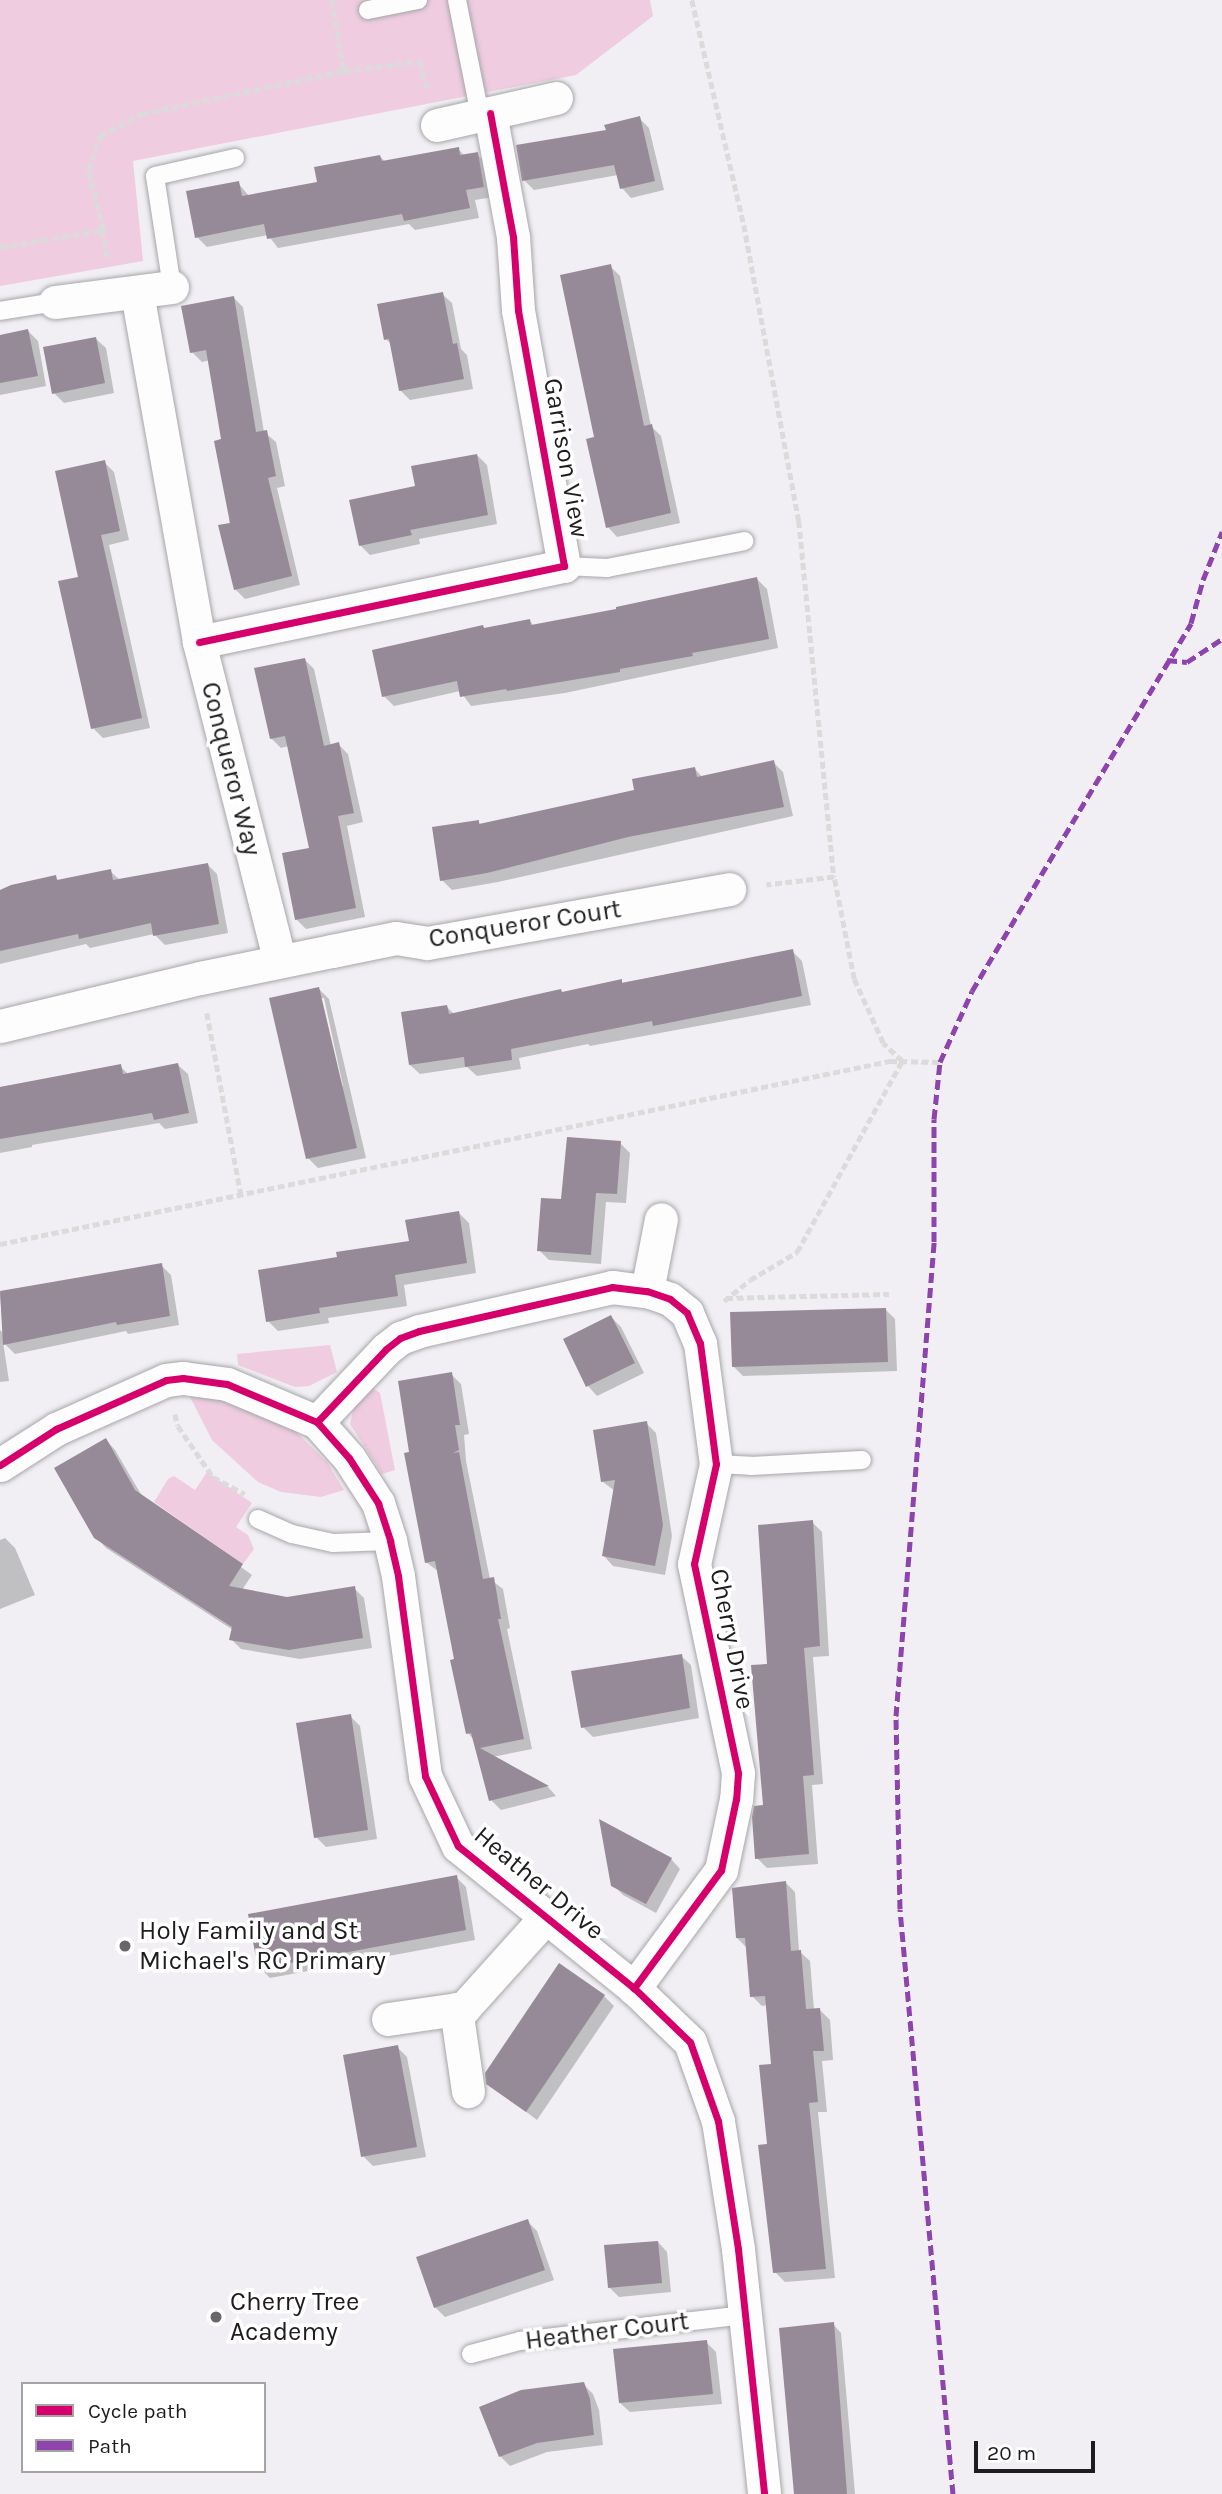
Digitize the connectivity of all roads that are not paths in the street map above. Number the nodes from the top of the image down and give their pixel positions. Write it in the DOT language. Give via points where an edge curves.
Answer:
graph roads {
  1 [pos="418,0"];
  2 [pos="457,0"];
  3 [pos="368,10"];
  4 [pos="556,98"];
  5 [pos="485,114"];
  6 [pos="437,124"];
  7 [pos="235,158"];
  8 [pos="172,287"];
  9 [pos="137,293"];
  10 [pos="55,302"];
  11 [pos="0,311"];
  12 [pos="744,541"];
  13 [pos="564,566"];
  14 [pos="199,642"];
  15 [pos="729,889"];
  16 [pos="280,961"];
  17 [pos="0,1026"];
  18 [pos="661,1219"];
  19 [pos="647,1291"];
  20 [pos="317,1422"];
  21 [pos="862,1460"];
  22 [pos="716,1464"];
  23 [pos="0,1465"];
  24 [pos="258,1519"];
  25 [pos="390,1541"];
  26 [pos="544,1919"];
  27 [pos="634,1988"];
  28 [pos="456,2009"];
  29 [pos="388,2019"];
  30 [pos="468,2091"];
  31 [pos="745,2315"];
  32 [pos="471,2354"];
  33 [pos="764,2494"];
  1 -- 3 [label="lane"];
  2 -- 5 [label="lane"];
  4 -- 5 [label="street"];
  5 -- 6 [label="street"];
  5 -- 13 [label="street, Garrison View" via="513,237 517,310"];
  7 -- 8 [label="lane" via="155,176"];
  8 -- 9 [label="street"];
  9 -- 10 [label="street"];
  9 -- 14 [label="street, Conqueror Way"];
  10 -- 11 [label="lane"];
  12 -- 13 [label="lane" via="607,568"];
  13 -- 14 [label="street, Garrison View"];
  14 -- 16 [label="street, Conqueror Way"];
  15 -- 16 [label="street, Conqueror Court" via="427,943 396,938"];
  16 -- 17 [label="street"];
  18 -- 19 [label="street"];
  19 -- 20 [label="street, Cherry Drive" via="612,1287 400,1338"];
  19 -- 22 [label="street, Cherry Drive" via="670,1299 687,1313 700,1343"];
  20 -- 23 [label="street, Heather Drive" via="227,1384 209,1379 166,1380 56,1429"];
  20 -- 25 [label="street, Heather Drive" via="337,1442 378,1503"];
  21 -- 22 [label="lane"];
  22 -- 27 [label="street, Cherry Drive" via="694,1564 738,1773 736,1799 721,1870"];
  24 -- 25 [label="lane" via="292,1534 333,1543"];
  25 -- 26 [label="street, Heather Drive" via="425,1776 458,1846"];
  26 -- 27 [label="street, Heather Drive"];
  26 -- 28 [label="street" via="464,2008"];
  27 -- 31 [label="street, Heather Drive" via="690,2042 718,2121"];
  28 -- 29 [label="street"];
  28 -- 30 [label="street"];
  31 -- 32 [label="lane, Heather Court" via="520,2341"];
  31 -- 33 [label="street, Heather Drive"];
}
